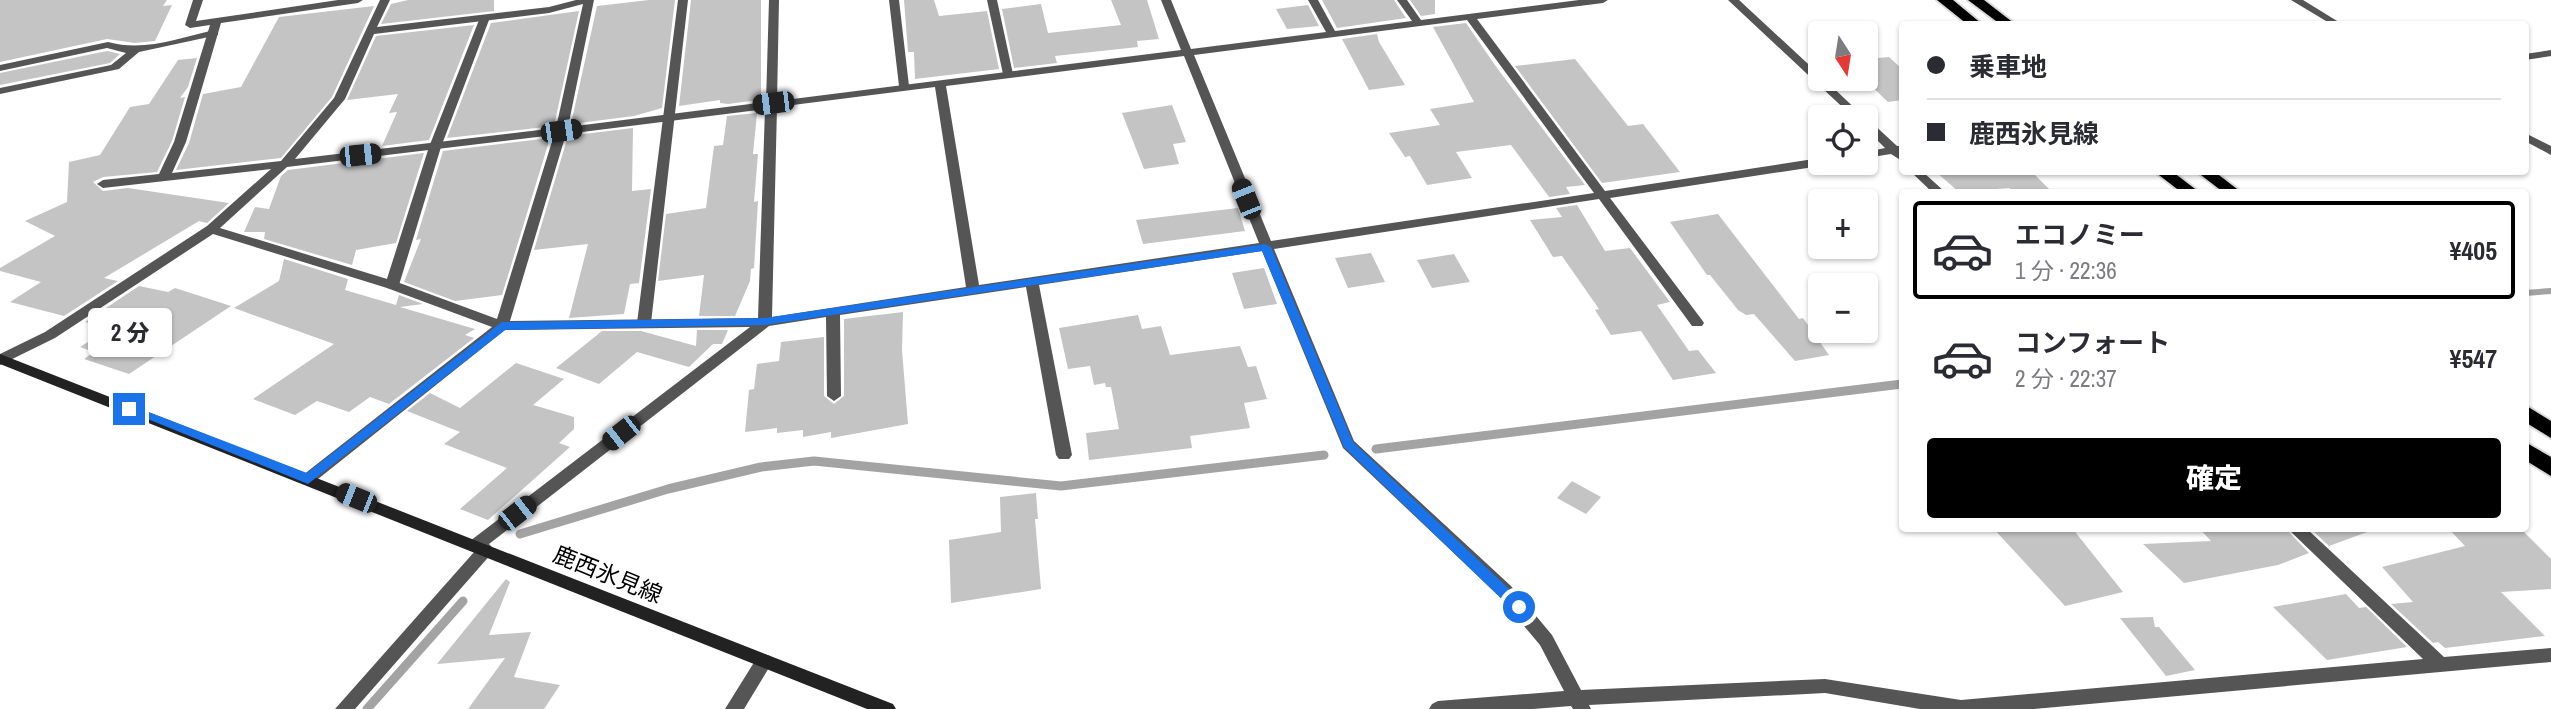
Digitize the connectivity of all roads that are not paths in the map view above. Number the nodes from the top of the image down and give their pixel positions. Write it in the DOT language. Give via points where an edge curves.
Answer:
graph roads {
  1 [pos="198,0"];
  2 [pos="358,0"];
  3 [pos="385,0"];
  4 [pos="589,0"];
  5 [pos="683,0"];
  6 [pos="774,0"];
  7 [pos="894,0"];
  8 [pos="992,0"];
  9 [pos="1166,0"];
  10 [pos="1313,0"];
  11 [pos="1402,0"];
  12 [pos="1494,0"];
  13 [pos="1603,0"];
  14 [pos="1733,0"];
  15 [pos="1944,0"];
  16 [pos="1975,0"];
  17 [pos="2296,0"];
  18 [pos="550,5"];
  19 [pos="1504,12"];
  20 [pos="1470,17"];
  21 [pos="484,20"];
  22 [pos="1971,21"];
  23 [pos="2004,21"];
  24 [pos="2332,21"];
  25 [pos="1418,23"];
  26 [pos="215,28"];
  27 [pos="373,31"];
  28 [pos="1332,34"];
  29 [pos="135,50"];
  30 [pos="1188,52"];
  31 [pos="2551,53"];
  32 [pos="2529,56"];
  33 [pos="0,68"];
  34 [pos="1008,74"];
  35 [pos="940,82"];
  36 [pos="904,86"];
  37 [pos="0,91"];
  38 [pos="773,103"];
  39 [pos="1846,105"];
  40 [pos="669,116"];
  41 [pos="561,131"];
  42 [pos="1878,133"];
  43 [pos="2529,138"];
  44 [pos="435,147"];
  45 [pos="1899,151"];
  46 [pos="2551,151"];
  47 [pos="1899,152"];
  48 [pos="1878,154"];
  49 [pos="286,162"];
  50 [pos="1808,164"];
  51 [pos="1920,175"];
  52 [pos="2168,175"];
  53 [pos="2209,175"];
  54 [pos="164,177"];
  55 [pos="103,184"];
  56 [pos="1936,189"];
  57 [pos="2187,189"];
  58 [pos="2229,189"];
  59 [pos="1603,196"];
  60 [pos="211,229"];
  61 [pos="1265,247"];
  62 [pos="1032,282"];
  63 [pos="392,285"];
  64 [pos="973,291"];
  65 [pos="833,312"];
  66 [pos="765,322"];
  67 [pos="644,323"];
  68 [pos="1696,323"];
  69 [pos="502,326"];
  70 [pos="0,360"];
  71 [pos="834,397"];
  72 [pos="2529,415"];
  73 [pos="2551,431"];
  74 [pos="2529,452"];
  75 [pos="1064,456"];
  76 [pos="2551,468"];
  77 [pos="308,479"];
  78 [pos="2299,532"];
  79 [pos="481,547"];
  80 [pos="2551,655"];
  81 [pos="764,661"];
  82 [pos="2439,664"];
  83 [pos="1579,703"];
  84 [pos="344,709"];
  85 [pos="734,709"];
  86 [pos="887,709"];
  87 [pos="1438,709"];
  1 -- 26 [label="street" via="190,25"];
  2 -- 26 [label="street"];
  3 -- 27 [label="street"];
  4 -- 18 [label="street"];
  4 -- 41 [label="street"];
  5 -- 40 [label="street"];
  6 -- 38 [label="street"];
  7 -- 36 [label="street"];
  8 -- 34 [label="street"];
  9 -- 30 [label="street"];
  10 -- 28 [label="street"];
  11 -- 25 [label="street"];
  12 -- 19 [label="street"];
  13 -- 19 [label="street"];
  14 -- 39 [label="street"];
  15 -- 22 [label="highway"];
  16 -- 23 [label="highway"];
  17 -- 24 [label="street"];
  18 -- 21 [label="street"];
  19 -- 20 [label="street"];
  20 -- 25 [label="street"];
  20 -- 59 [label="street"];
  21 -- 27 [label="street"];
  21 -- 44 [label="street"];
  25 -- 28 [label="street"];
  26 -- 29 [label="street"];
  26 -- 54 [label="street" via="180,142"];
  27 -- 49 [label="street" via="340,99"];
  28 -- 30 [label="street"];
  29 -- 33 [label="street" via="108,45"];
  29 -- 37 [label="street" via="115,66"];
  30 -- 34 [label="street"];
  30 -- 61 [label="street"];
  31 -- 32 [label="street"];
  34 -- 35 [label="street"];
  35 -- 36 [label="street"];
  35 -- 64 [label="street"];
  36 -- 38 [label="street"];
  38 -- 40 [label="street"];
  38 -- 66 [label="street"];
  40 -- 41 [label="street"];
  40 -- 67 [label="street"];
  41 -- 44 [label="street"];
  41 -- 69 [label="street"];
  42 -- 45 [label="street"];
  43 -- 46 [label="street"];
  44 -- 49 [label="street"];
  44 -- 63 [label="street"];
  47 -- 48 [label="street"];
  49 -- 54 [label="street"];
  49 -- 60 [label="street"];
  50 -- 59 [label="street"];
  51 -- 56 [label="street"];
  52 -- 57 [label="highway"];
  53 -- 58 [label="highway"];
  54 -- 55 [label="street"];
  59 -- 61 [label="street"];
  59 -- 68 [label="street"];
  60 -- 63 [label="street"];
  60 -- 70 [label="street" via="50,335"];
  61 -- 62 [label="street"];
  61 -- 83 [label="street" via="1348,444 1505,591 1546,640"];
  62 -- 64 [label="street"];
  62 -- 75 [label="street"];
  63 -- 69 [label="street"];
  64 -- 65 [label="street"];
  65 -- 66 [label="street"];
  65 -- 71 [label="street"];
  66 -- 67 [label="street"];
  66 -- 79 [label="street"];
  67 -- 69 [label="street"];
  69 -- 77 [label="street"];
  70 -- 77 [label="main road, 鹿西氷見線"];
  72 -- 73 [label="highway"];
  74 -- 76 [label="highway"];
  77 -- 79 [label="main road, 鹿西氷見線"];
  78 -- 82 [label="street"];
  79 -- 81 [label="main road, 鹿西氷見線"];
  79 -- 84 [label="street"];
  80 -- 82 [label="street"];
  81 -- 85 [label="street"];
  81 -- 86 [label="main road, 鹿西氷見線"];
  82 -- 83 [label="street" via="1961,708 1825,686"];
  83 -- 87 [label="street"];
}
